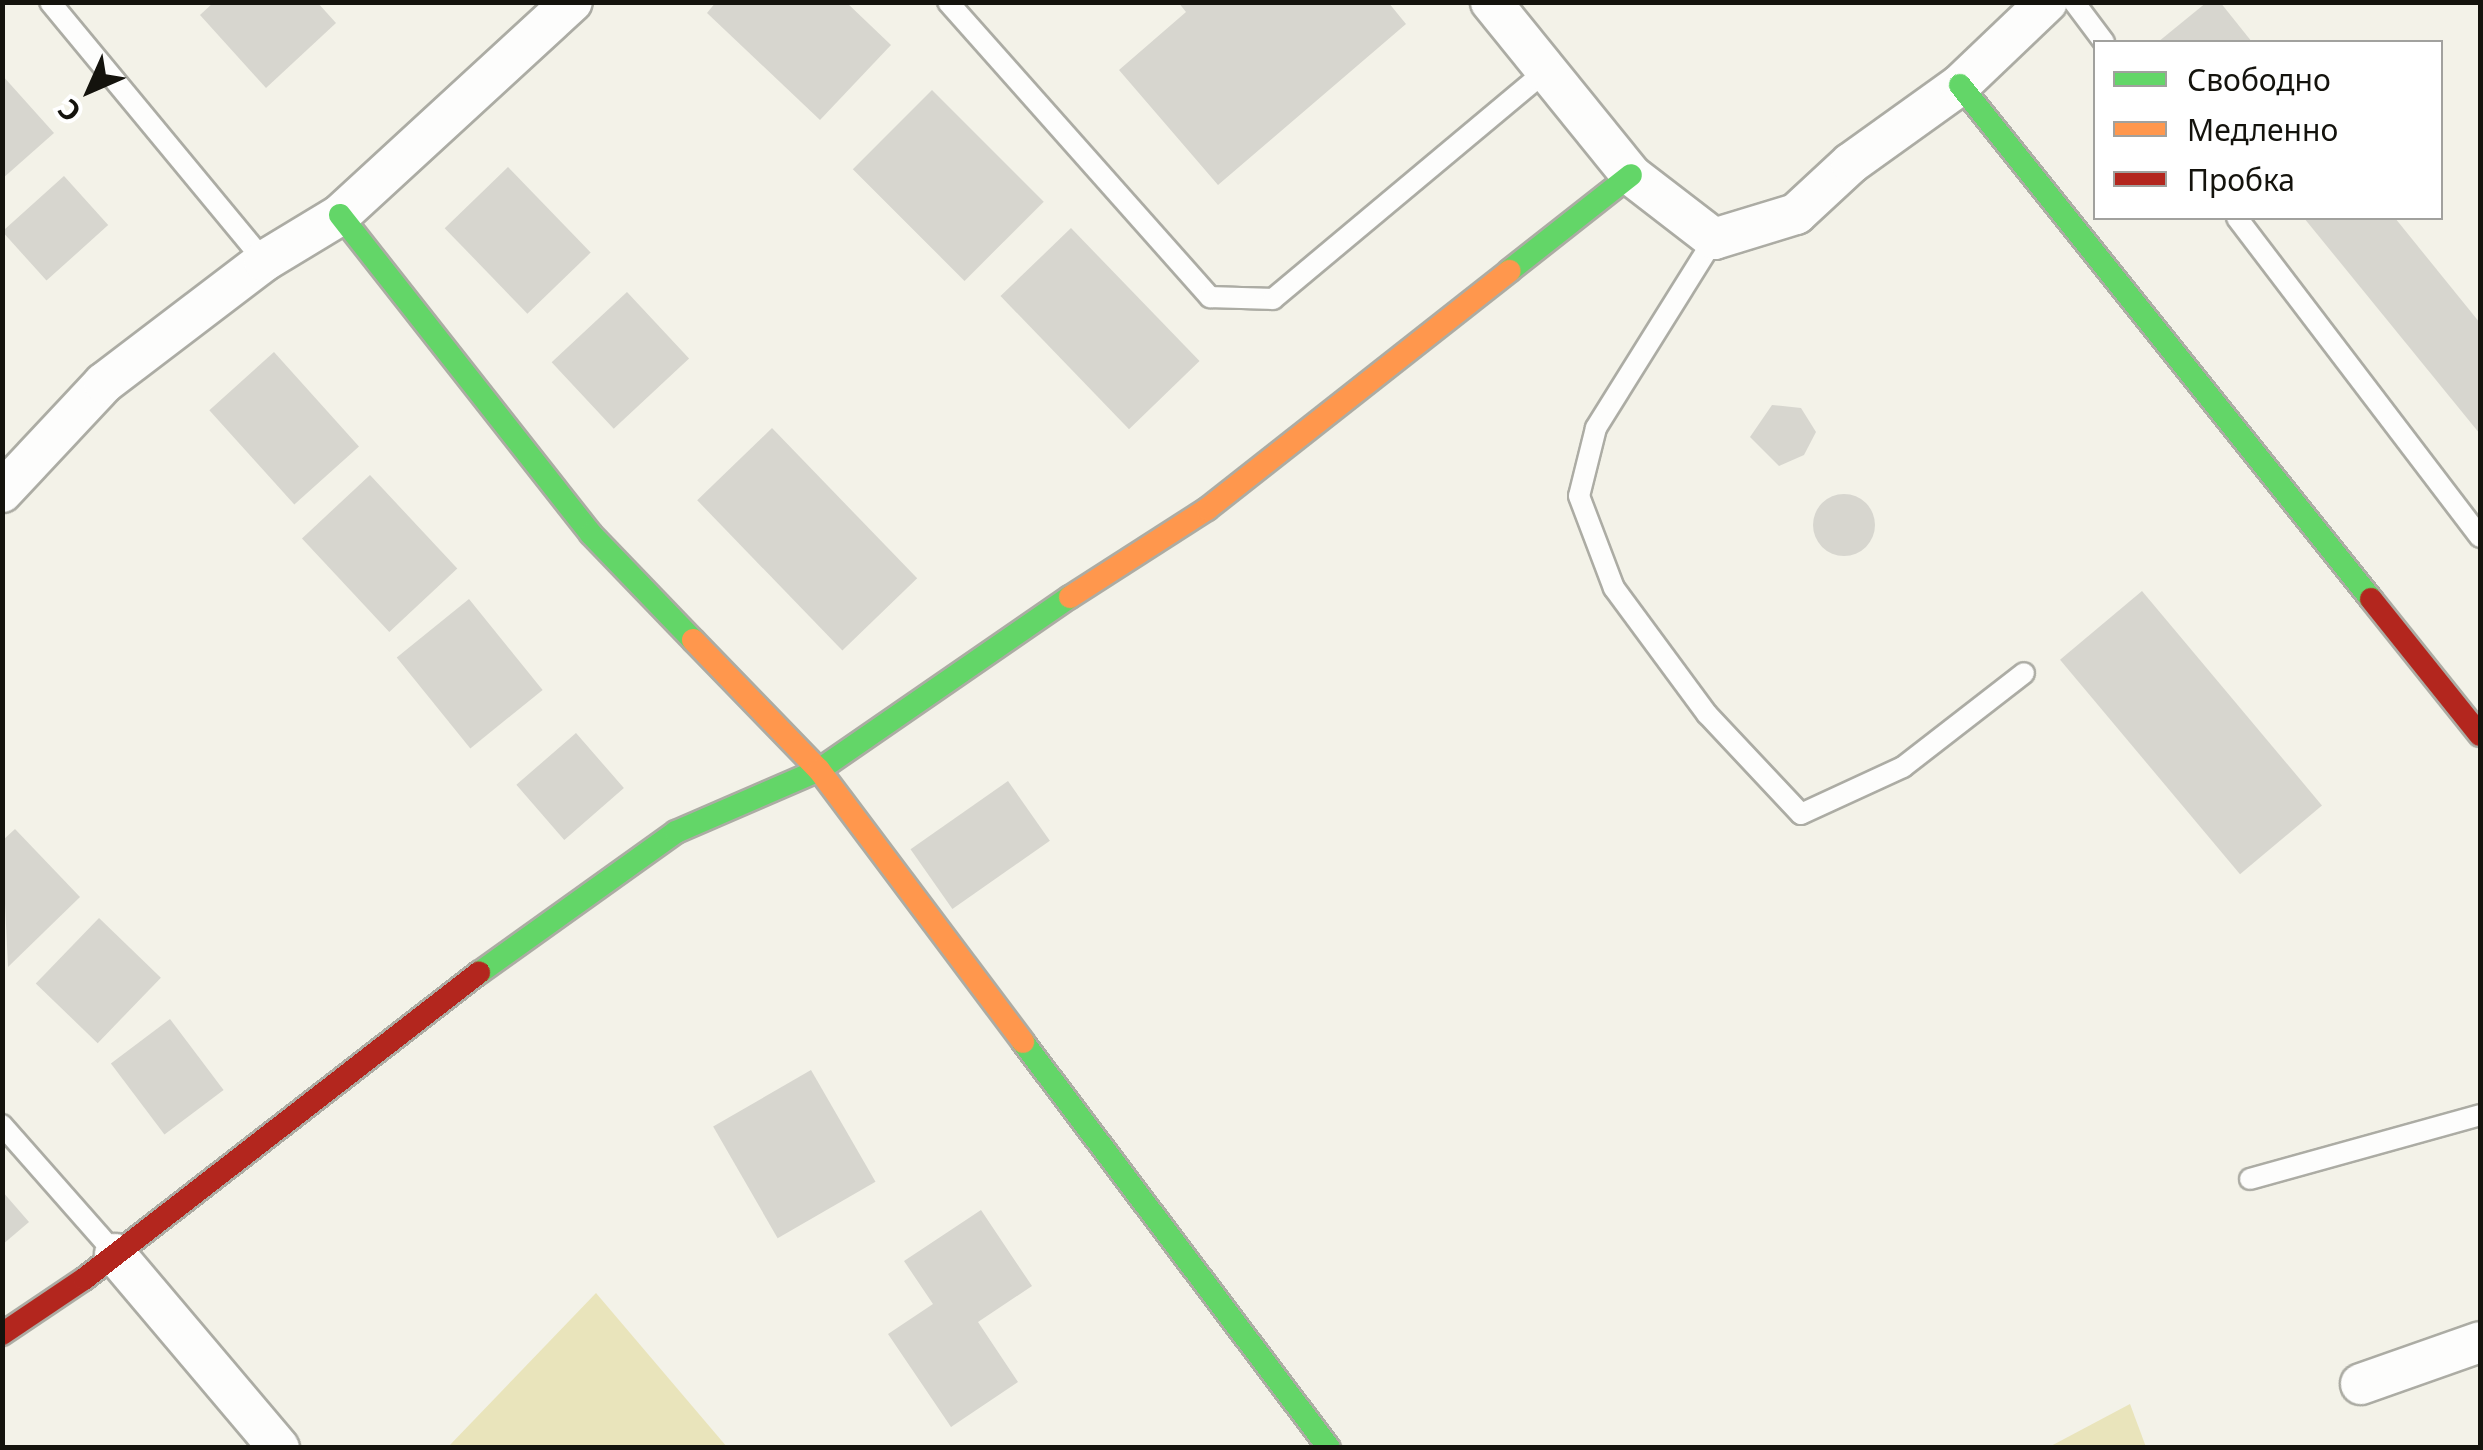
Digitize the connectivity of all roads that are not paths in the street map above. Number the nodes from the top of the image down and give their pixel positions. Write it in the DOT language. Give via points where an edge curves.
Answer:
graph roads {
  1 [pos="50,2"];
  2 [pos="572,2"];
  3 [pos="948,2"];
  4 [pos="1491,2"];
  5 [pos="2046,2"];
  6 [pos="2074,2"];
  7 [pos="2102,40"];
  8 [pos="1546,71"];
  9 [pos="1960,85"];
  10 [pos="1631,174"];
  11 [pos="340,215"];
  12 [pos="2240,220"];
  13 [pos="1714,239"];
  14 [pos="264,261"];
  15 [pos="3,490"];
  16 [pos="2480,537"];
  17 [pos="2024,673"];
  18 [pos="2480,735"];
  19 [pos="819,770"];
  20 [pos="2480,1115"];
  21 [pos="2,1125"];
  22 [pos="2250,1179"];
  23 [pos="115,1254"];
  24 [pos="2,1334"];
  25 [pos="2480,1342"];
  26 [pos="2361,1384"];
  27 [pos="279,1448"];
  28 [pos="1329,1448"];
  1 -- 14 [label="lane"];
  2 -- 11 [label="street"];
  3 -- 8 [label="lane" via="1210,296 1273,300"];
  4 -- 8 [label="street"];
  5 -- 9 [label="street"];
  6 -- 7 [label="lane"];
  8 -- 10 [label="street"];
  9 -- 13 [label="street" via="1851,163 1796,214"];
  9 -- 18 [label="street"];
  10 -- 13 [label="street"];
  10 -- 19 [label="street" via="1207,510 972,660"];
  11 -- 14 [label="street"];
  11 -- 19 [label="street" via="590,534"];
  12 -- 16 [label="lane"];
  13 -- 17 [label="lane" via="1596,428 1579,496 1614,588 1707,714 1801,814 1902,767"];
  14 -- 15 [label="street" via="104,383"];
  19 -- 23 [label="street" via="676,832 368,1055"];
  19 -- 28 [label="street"];
  20 -- 22 [label="lane"];
  21 -- 23 [label="lane"];
  23 -- 24 [label="street"];
  23 -- 27 [label="street"];
  25 -- 26 [label="street"];
}
